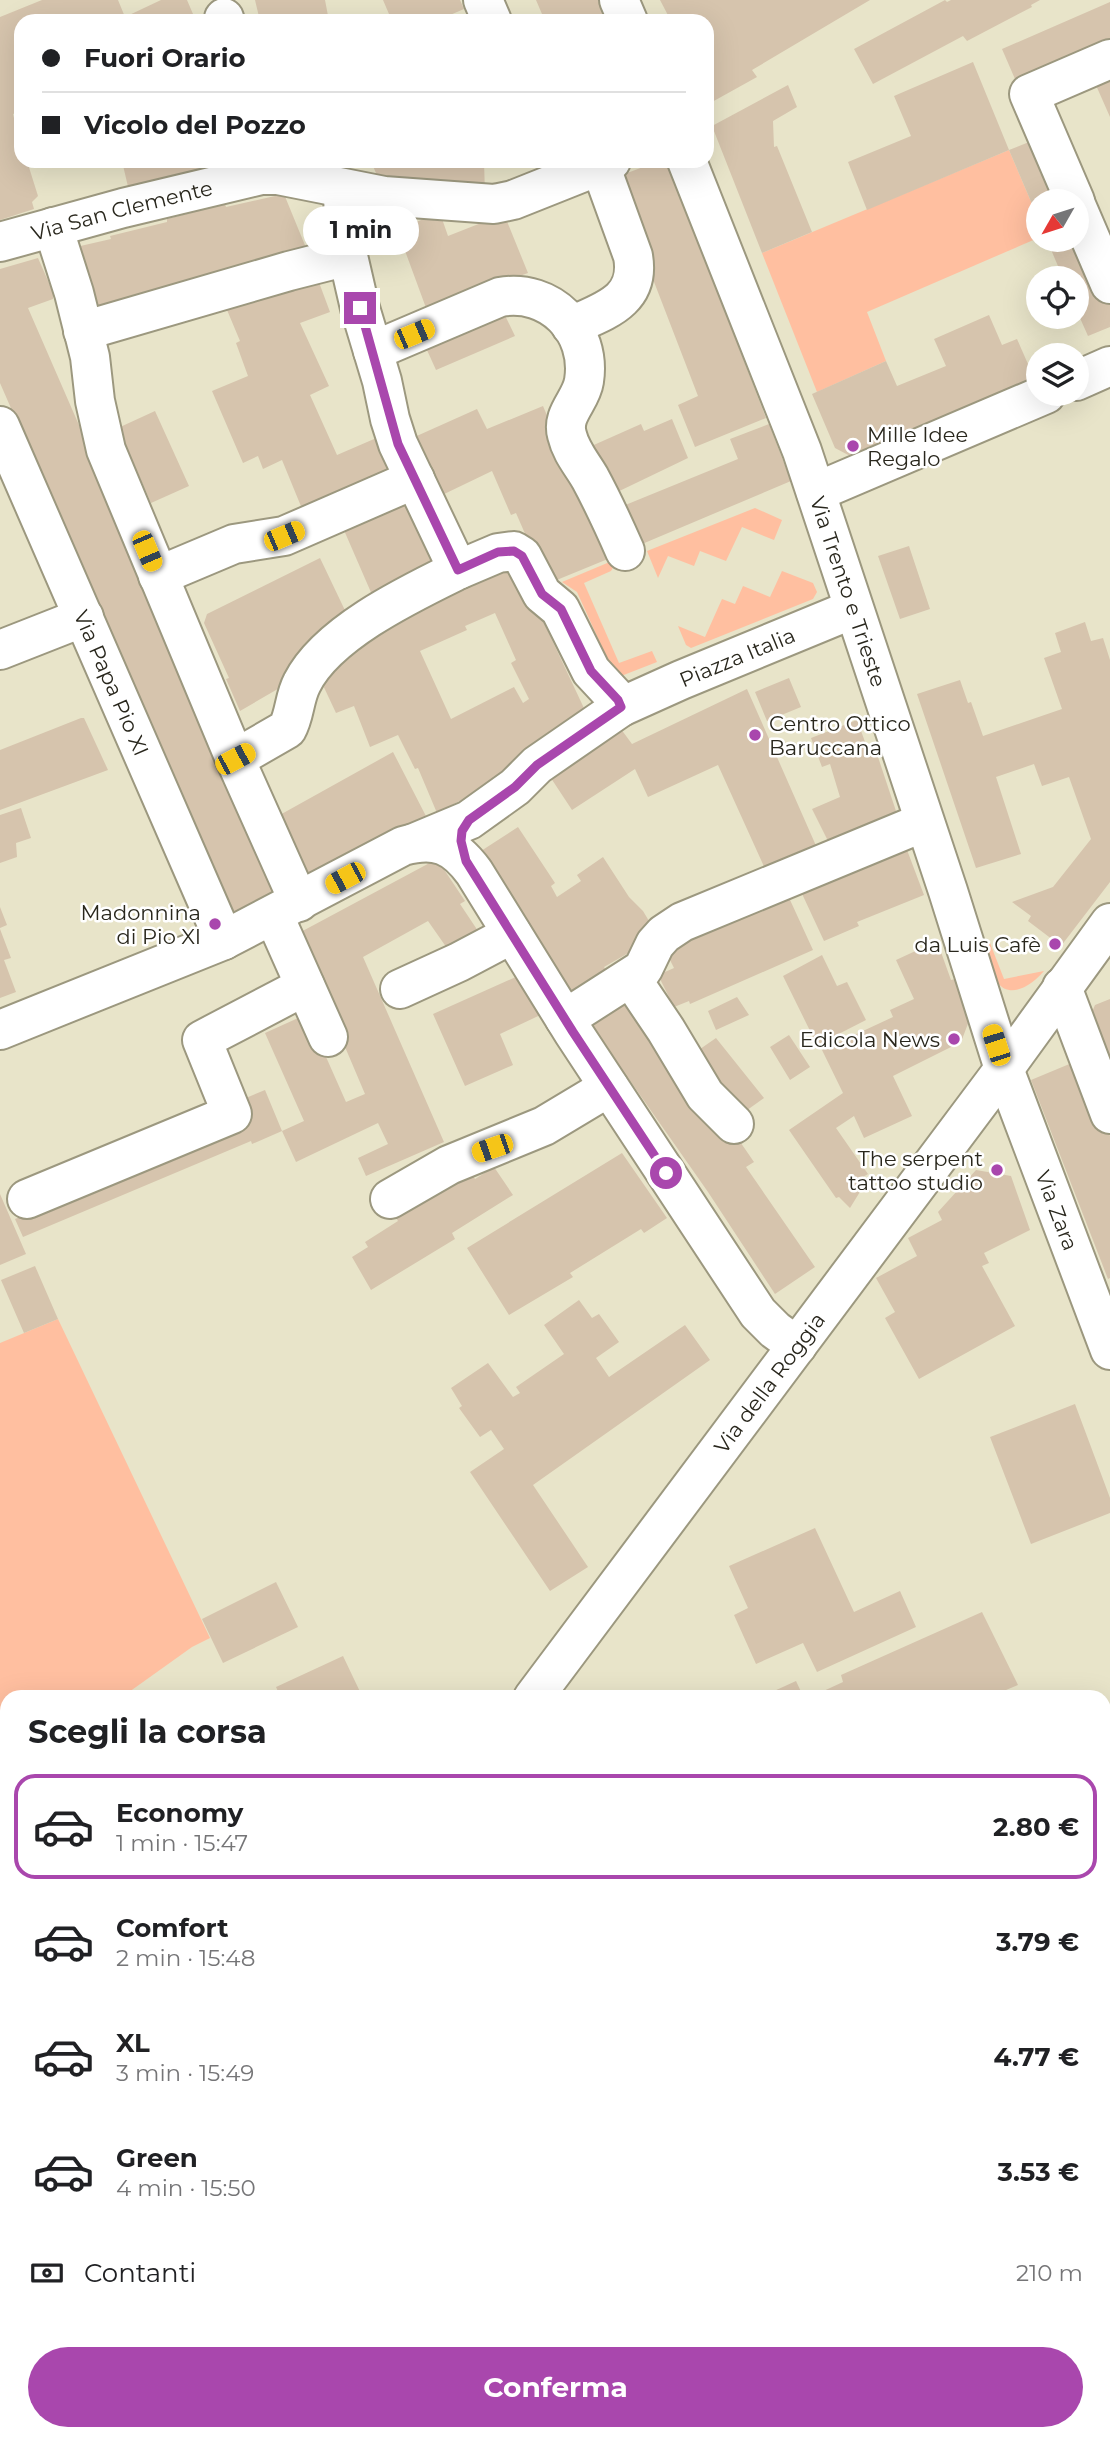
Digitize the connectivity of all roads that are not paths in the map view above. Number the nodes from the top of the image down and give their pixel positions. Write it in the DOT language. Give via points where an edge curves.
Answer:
graph roads {
  1 [pos="1110,59"];
  2 [pos="259,168"];
  3 [pos="574,168"];
  4 [pos="607,168"];
  5 [pos="690,168"];
  6 [pos="556,171"];
  7 [pos="343,189"];
  8 [pos="1070,189"];
  9 [pos="53,227"];
  10 [pos="1089,234"];
  11 [pos="0,242"];
  12 [pos="348,257"];
  13 [pos="1110,284"];
  14 [pos="571,327"];
  15 [pos="83,331"];
  16 [pos="373,351"];
  17 [pos="1026,403"];
  18 [pos="0,426"];
  19 [pos="415,479"];
  20 [pos="816,492"];
  21 [pos="625,551"];
  22 [pos="458,570"];
  23 [pos="158,576"];
  24 [pos="853,609"];
  25 [pos="84,617"];
  26 [pos="0,650"];
  27 [pos="621,707"];
  28 [pos="235,759"];
  29 [pos="924,822"];
  30 [pos="449,843"];
  31 [pos="286,909"];
  32 [pos="1110,923"];
  33 [pos="512,934"];
  34 [pos="225,940"];
  35 [pos="631,978"];
  36 [pos="305,986"];
  37 [pos="1062,987"];
  38 [pos="400,989"];
  39 [pos="565,1019"];
  40 [pos="0,1030"];
  41 [pos="328,1037"];
  42 [pos="1004,1069"];
  43 [pos="609,1087"];
  44 [pos="1108,1105"];
  45 [pos="734,1124"];
  46 [pos="27,1199"];
  47 [pos="390,1199"];
  48 [pos="1103,1309"];
  49 [pos="797,1346"];
  50 [pos="1110,1350"];
  51 [pos="539,1690"];
  1 -- 8 [label="street" via="1029,93"];
  2 -- 7 [label="street, Via San Clemente"];
  2 -- 9 [label="street, Via San Clemente"];
  3 -- 6 [label="street, Via San Clemente"];
  4 -- 14 [label="street" via="633,256 633,282 611,308"];
  5 -- 20 [label="street, Via Trento e Trieste"];
  6 -- 7 [label="street, Via San Clemente" via="513,200 494,204"];
  7 -- 12 [label="street"];
  9 -- 11 [label="street, Via San Clemente"];
  9 -- 15 [label="street"];
  10 -- 13 [label="street"];
  12 -- 15 [label="street"];
  12 -- 16 [label="street"];
  14 -- 16 [label="street" via="550,305 517,294 474,306"];
  14 -- 21 [label="street" via="580,341 585,379 565,422 566,433"];
  15 -- 23 [label="street" via="106,450"];
  16 -- 19 [label="street" via="398,444"];
  17 -- 20 [label="street"];
  18 -- 25 [label="street, Via Papa Pio XI"];
  19 -- 22 [label="street"];
  19 -- 23 [label="street" via="284,536 234,544"];
  20 -- 24 [label="street, Via Trento e Trieste"];
  22 -- 27 [label="street" via="498,552 514,551 522,556 547,600 561,609 591,671"];
  22 -- 28 [label="street" via="384,607 322,656 301,684 287,729"];
  23 -- 28 [label="street"];
  24 -- 27 [label="street, Piazza Italia"];
  24 -- 29 [label="street, Via Trento e Trieste"];
  25 -- 26 [label="street"];
  25 -- 34 [label="street, Via Papa Pio XI"];
  27 -- 30 [label="street, Piazza Italia" via="537,765"];
  28 -- 31 [label="street"];
  29 -- 35 [label="street" via="682,922 664,934 643,969"];
  29 -- 42 [label="street, Via Trento e Trieste"];
  30 -- 31 [label="street, Piazza Italia" via="397,849"];
  30 -- 33 [label="street"];
  31 -- 34 [label="street, Piazza Italia"];
  31 -- 36 [label="street"];
  32 -- 37 [label="street, Via della Roggia"];
  33 -- 38 [label="street"];
  33 -- 39 [label="street"];
  34 -- 40 [label="street, Piazza Italia"];
  35 -- 39 [label="street"];
  35 -- 45 [label="street" via="705,1095"];
  36 -- 41 [label="street"];
  36 -- 46 [label="street" via="202,1040 232,1114"];
  37 -- 42 [label="street, Via della Roggia"];
  37 -- 44 [label="street"];
  39 -- 43 [label="street"];
  42 -- 48 [label="street, Via Zara"];
  42 -- 49 [label="street, Via della Roggia"];
  43 -- 47 [label="street" via="544,1126 449,1164"];
  43 -- 49 [label="street" via="758,1312"];
  48 -- 50 [label="street, Via Zara"];
  49 -- 51 [label="street, Via della Roggia"];
}
